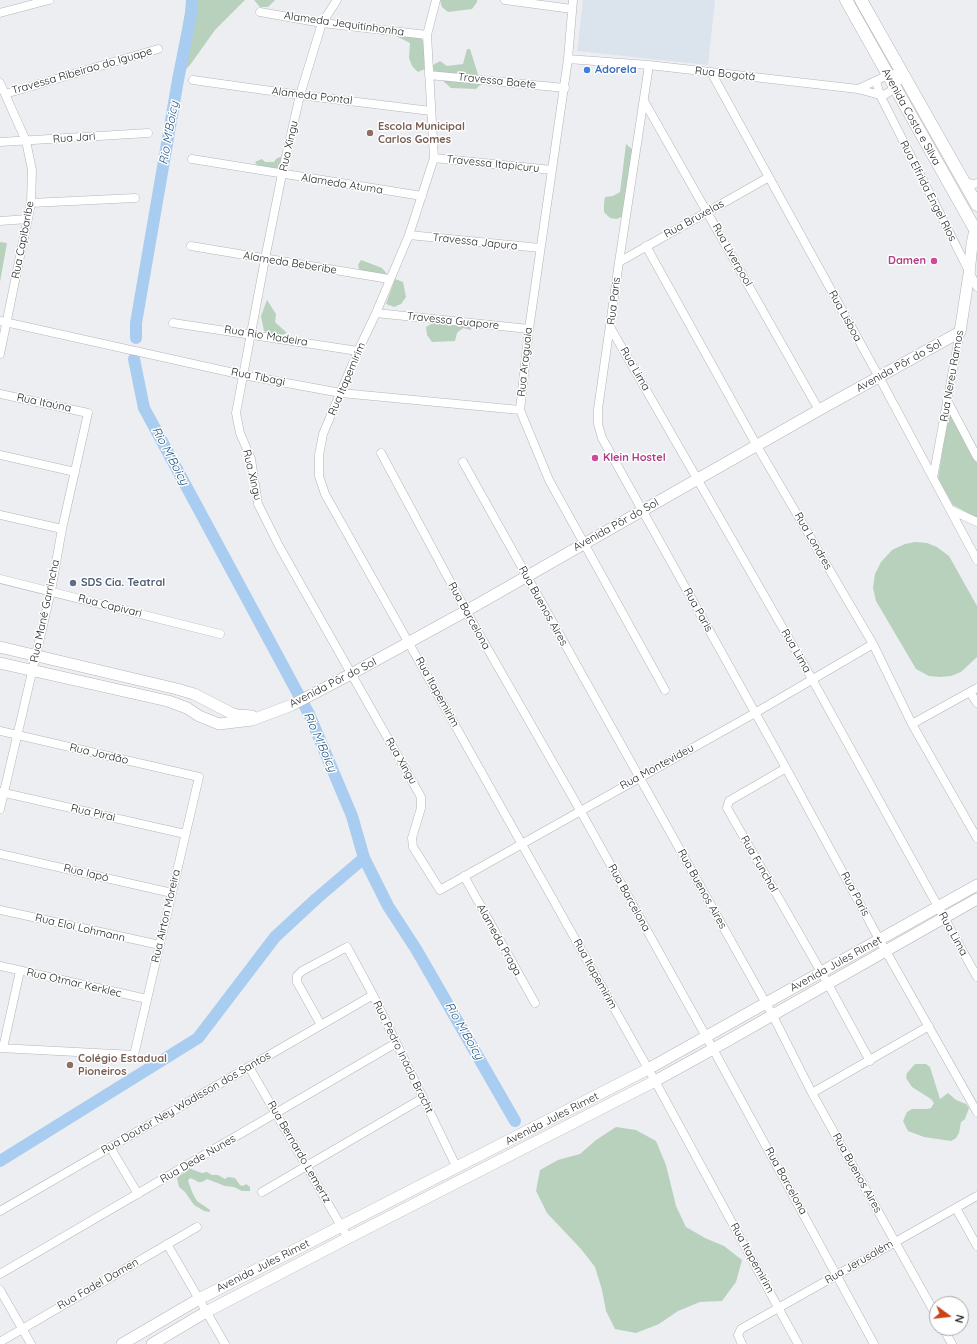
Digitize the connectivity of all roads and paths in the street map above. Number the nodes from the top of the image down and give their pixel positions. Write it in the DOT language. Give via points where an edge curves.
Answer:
graph roads {
  1 [pos="49,0"];
  2 [pos="337,0"];
  3 [pos="436,0"];
  4 [pos="505,0"];
  5 [pos="573,0"];
  6 [pos="846,0"];
  7 [pos="861,0"];
  8 [pos="572,9"];
  9 [pos="260,12"];
  10 [pos="0,13"];
  11 [pos="322,23"];
  12 [pos="427,35"];
  13 [pos="158,49"];
  14 [pos="568,59"];
  15 [pos="649,65"];
  16 [pos="711,72"];
  17 [pos="902,73"];
  18 [pos="429,75"];
  19 [pos="888,75"];
  20 [pos="193,80"];
  21 [pos="876,80"];
  22 [pos="0,83"];
  23 [pos="565,88"];
  24 [pos="895,88"];
  25 [pos="858,89"];
  26 [pos="5,94"];
  27 [pos="300,95"];
  28 [pos="880,95"];
  29 [pos="644,101"];
  30 [pos="431,111"];
  31 [pos="148,133"];
  32 [pos="26,140"];
  33 [pos="0,142"];
  34 [pos="434,158"];
  35 [pos="192,160"];
  36 [pos="552,170"];
  37 [pos="282,174"];
  38 [pos="769,177"];
  39 [pos="963,182"];
  40 [pos="977,183"];
  41 [pos="422,196"];
  42 [pos="135,198"];
  43 [pos="31,203"];
  44 [pos="977,205"];
  45 [pos="708,212"];
  46 [pos="28,219"];
  47 [pos="0,221"];
  48 [pos="976,232"];
  49 [pos="409,235"];
  50 [pos="192,246"];
  51 [pos="646,246"];
  52 [pos="540,248"];
  53 [pos="977,257"];
  54 [pos="265,259"];
  55 [pos="619,262"];
  56 [pos="970,274"];
  57 [pos="390,279"];
  58 [pos="977,287"];
  59 [pos="376,313"];
  60 [pos="3,322"];
  61 [pos="173,323"];
  62 [pos="610,327"];
  63 [pos="529,329"];
  64 [pos="960,332"];
  65 [pos="251,334"];
  66 [pos="358,351"];
  67 [pos="0,354"];
  68 [pos="243,375"];
  69 [pos="879,377"];
  70 [pos="341,393"];
  71 [pos="0,394"];
  72 [pos="947,400"];
  73 [pos="520,410"];
  74 [pos="819,410"];
  75 [pos="88,412"];
  76 [pos="757,446"];
  77 [pos="381,453"];
  78 [pos="0,455"];
  79 [pos="977,457"];
  80 [pos="463,462"];
  81 [pos="75,472"];
  82 [pos="933,478"];
  83 [pos="698,479"];
  84 [pos="643,510"];
  85 [pos="951,510"];
  86 [pos="0,515"];
  87 [pos="977,522"];
  88 [pos="62,529"];
  89 [pos="584,543"];
  90 [pos="977,560"];
  91 [pos="526,576"];
  92 [pos="0,579"];
  93 [pos="51,591"];
  94 [pos="466,611"];
  95 [pos="220,634"];
  96 [pos="409,642"];
  97 [pos="873,644"];
  98 [pos="0,647"];
  99 [pos="35,656"];
  100 [pos="0,663"];
  101 [pos="32,670"];
  102 [pos="351,674"];
  103 [pos="812,679"];
  104 [pos="665,690"];
  105 [pos="974,690"];
  106 [pos="194,694"];
  107 [pos="977,703"];
  108 [pos="187,708"];
  109 [pos="220,708"];
  110 [pos="755,713"];
  111 [pos="270,714"];
  112 [pos="219,724"];
  113 [pos="912,724"];
  114 [pos="0,731"];
  115 [pos="17,735"];
  116 [pos="786,768"];
  117 [pos="199,777"];
  118 [pos="639,777"];
  119 [pos="2,792"];
  120 [pos="0,809"];
  121 [pos="580,810"];
  122 [pos="185,834"];
  123 [pos="977,838"];
  124 [pos="522,844"];
  125 [pos="0,854"];
  126 [pos="464,876"];
  127 [pos="977,885"];
  128 [pos="440,890"];
  129 [pos="172,892"];
  130 [pos="977,899"];
  131 [pos="938,907"];
  132 [pos="0,910"];
  133 [pos="944,918"];
  134 [pos="879,939"];
  135 [pos="160,946"];
  136 [pos="886,952"];
  137 [pos="0,966"];
  138 [pos="20,971"];
  139 [pos="821,972"];
  140 [pos="977,977"];
  141 [pos="828,984"];
  142 [pos="372,995"];
  143 [pos="147,999"];
  144 [pos="535,1003"];
  145 [pos="766,1003"];
  146 [pos="772,1016"];
  147 [pos="321,1025"];
  148 [pos="929,1026"];
  149 [pos="706,1036"];
  150 [pos="396,1043"];
  151 [pos="2,1048"];
  152 [pos="713,1049"];
  153 [pos="870,1061"];
  154 [pos="249,1066"];
  155 [pos="648,1069"];
  156 [pos="655,1081"];
  157 [pos="812,1093"];
  158 [pos="423,1098"];
  159 [pos="977,1112"];
  160 [pos="276,1113"];
  161 [pos="110,1147"];
  162 [pos="306,1165"];
  163 [pos="457,1168"];
  164 [pos="262,1192"];
  165 [pos="138,1194"];
  166 [pos="977,1196"];
  167 [pos="956,1208"];
  168 [pos="0,1211"];
  169 [pos="341,1226"];
  170 [pos="197,1227"];
  171 [pos="348,1238"];
  172 [pos="895,1241"];
  173 [pos="167,1244"];
  174 [pos="977,1246"];
  175 [pos="0,1274"];
  176 [pos="837,1274"];
  177 [pos="0,1290"];
  178 [pos="199,1299"];
  179 [pos="929,1303"];
  180 [pos="779,1308"];
  181 [pos="206,1312"];
  182 [pos="22,1329"];
  183 [pos="0,1342"];
  184 [pos="31,1344"];
  185 [pos="122,1344"];
  186 [pos="152,1344"];
  187 [pos="225,1344"];
  188 [pos="742,1344"];
  189 [pos="798,1344"];
  190 [pos="874,1344"];
  1 -- 10 [label="street"];
  2 -- 11 [label="street, Rua Xingu"];
  3 -- 12 [label="street, Rua Itapemirim"];
  4 -- 8 [label="street"];
  5 -- 8 [label="street, Rua Araguaia"];
  6 -- 19 [label="main road, Avenida Costa e Silva"];
  7 -- 17 [label="main road, Avenida Costa e Silva"];
  8 -- 14 [label="street, Rua Araguaia"];
  9 -- 11 [label="street, Alameda Jequitinhonha"];
  11 -- 12 [label="street, Alameda Jequitinhonha"];
  11 -- 27 [label="street, Rua Xingu"];
  12 -- 18 [label="street, Rua Itapemirim"];
  13 -- 26 [label="street, Travessa Ribeirao do Iguape"];
  14 -- 15 [label="street, Rua Bogotá"];
  14 -- 23 [label="street, Rua Araguaia"];
  15 -- 16 [label="street, Rua Bogotá"];
  15 -- 29 [label="street, Rua Paris"];
  16 -- 25 [label="street, Rua Bogotá"];
  16 -- 38 [label="street, Rua Lisboa"];
  17 -- 19 [label="street"];
  17 -- 24 [label="street"];
  17 -- 39 [label="main road, Avenida Costa e Silva"];
  18 -- 23 [label="street, Travessa Baete"];
  18 -- 30 [label="street, Rua Itapemirim"];
  19 -- 21 [label="street"];
  19 -- 24 [label="main road, Avenida Costa e Silva"];
  20 -- 27 [label="street, Alameda Pontal"];
  21 -- 25 [label="street"];
  21 -- 28 [label="street, Rua Elfrida Engel Rios"];
  22 -- 26 [label="street, Rua Capibaribe"];
  23 -- 36 [label="street, Rua Araguaia"];
  24 -- 28 [label="street"];
  24 -- 48 [label="main road, Avenida Costa e Silva"];
  25 -- 28 [label="street, Rua Bogotá"];
  26 -- 32 [label="street, Rua Capibaribe"];
  27 -- 30 [label="street, Alameda Pontal"];
  27 -- 37 [label="street, Rua Xingu"];
  28 -- 56 [label="street, Rua Elfrida Engel Rios"];
  29 -- 45 [label="street, Rua Liverpool"];
  29 -- 55 [label="street, Rua Paris"];
  30 -- 34 [label="street, Rua Itapemirim"];
  31 -- 32 [label="street, Rua Jari"];
  32 -- 33 [label="street, Rua Jari"];
  32 -- 43 [label="street, Rua Capibaribe" via="32,170"];
  34 -- 36 [label="street, Travessa Itapicuru"];
  34 -- 41 [label="street, Rua Itapemirim"];
  35 -- 37 [label="street, Alameda Atuma"];
  36 -- 52 [label="street, Rua Araguaia"];
  37 -- 41 [label="street, Alameda Atuma"];
  37 -- 54 [label="street, Rua Xingu"];
  38 -- 45 [label="street, Rua Bruxelas"];
  38 -- 69 [label="street, Rua Lisboa"];
  39 -- 40 [label="street"];
  39 -- 44 [label="main road, Avenida Costa e Silva"];
  41 -- 49 [label="street, Rua Itapemirim"];
  42 -- 43 [label="street"];
  43 -- 46 [label="street, Rua Capibaribe"];
  45 -- 51 [label="street, Rua Bruxelas"];
  45 -- 74 [label="street, Rua Liverpool"];
  46 -- 47 [label="street"];
  46 -- 60 [label="street, Rua Capibaribe"];
  48 -- 56 [label="main road" via="972,244"];
  49 -- 52 [label="street, Travessa Japura"];
  49 -- 57 [label="street, Rua Itapemirim"];
  50 -- 54 [label="street, Alameda Beberibe"];
  51 -- 55 [label="street, Rua Bruxelas"];
  51 -- 76 [label="street, Rua Londres"];
  52 -- 63 [label="street, Rua Araguaia"];
  53 -- 56 [label="main road"];
  54 -- 57 [label="street, Alameda Beberibe"];
  54 -- 65 [label="street, Rua Xingu"];
  55 -- 62 [label="street, Rua Paris"];
  56 -- 58 [label="street, Rua Elfrida Engel Rios"];
  56 -- 64 [label="main road, Rua Nereu Ramos"];
  57 -- 59 [label="street, Rua Itapemirim"];
  59 -- 63 [label="street, Travessa Guapore"];
  59 -- 66 [label="street, Rua Itapemirim"];
  60 -- 67 [label="street, Rua Capibaribe"];
  60 -- 68 [label="street, Rua Tibagi"];
  61 -- 65 [label="street, Rua Rio Madeira"];
  62 -- 83 [label="street, Rua Lima"];
  62 -- 84 [label="street, Rua Paris" via="598,424 602,438"];
  63 -- 73 [label="street, Rua Araguaia"];
  64 -- 69 [label="main road, Avenida Pôr do Sol"];
  64 -- 72 [label="street, Rua Nereu Ramos"];
  65 -- 66 [label="street, Rua Rio Madeira"];
  65 -- 68 [label="street, Rua Xingu"];
  66 -- 70 [label="street, Rua Itapemirim"];
  68 -- 70 [label="street, Rua Tibagi"];
  68 -- 102 [label="street, Rua Xingu" via="237,417 250,459 258,504"];
  69 -- 74 [label="main road, Avenida Pôr do Sol"];
  69 -- 82 [label="street, Rua Lisboa"];
  70 -- 73 [label="street, Rua Tibagi"];
  70 -- 96 [label="street, Rua Itapemirim" via="323,434 319,476 325,494"];
  71 -- 75 [label="street, Rua Itaúna"];
  72 -- 79 [label="street"];
  72 -- 82 [label="street, Rua Nereu Ramos"];
  73 -- 89 [label="street, Rua Araguaia" via="549,480"];
  74 -- 76 [label="main road, Avenida Pôr do Sol"];
  75 -- 81 [label="street, Rua Mané Garrincha"];
  76 -- 83 [label="main road, Avenida Pôr do Sol"];
  76 -- 97 [label="street, Rua Londres"];
  77 -- 94 [label="street, Rua Barcelona"];
  78 -- 81 [label="street"];
  80 -- 91 [label="street, Rua Buenos Aires"];
  81 -- 88 [label="street, Rua Mané Garrincha"];
  82 -- 85 [label="street, Rua Lisboa"];
  83 -- 84 [label="main road, Avenida Pôr do Sol"];
  83 -- 103 [label="street, Rua Lima"];
  84 -- 89 [label="main road, Avenida Pôr do Sol"];
  84 -- 110 [label="street, Rua Paris"];
  85 -- 87 [label="street"];
  85 -- 90 [label="street, Rua Lisboa"];
  86 -- 88 [label="street"];
  88 -- 93 [label="street, Rua Mané Garrincha"];
  89 -- 91 [label="main road, Avenida Pôr do Sol"];
  89 -- 104 [label="street, Rua Araguaia"];
  91 -- 94 [label="main road, Avenida Pôr do Sol"];
  91 -- 118 [label="street, Rua Buenos Aires"];
  92 -- 93 [label="street, Rua Capivari"];
  93 -- 95 [label="street, Rua Capivari"];
  93 -- 99 [label="street, Rua Mané Garrincha"];
  94 -- 96 [label="main road, Avenida Pôr do Sol"];
  94 -- 121 [label="street, Rua Barcelona"];
  96 -- 102 [label="main road, Avenida Pôr do Sol"];
  96 -- 124 [label="street, Rua Itapemirim"];
  97 -- 103 [label="street, Rua Montevideu"];
  97 -- 113 [label="street, Rua Londres"];
  98 -- 99 [label="main road, Avenida Pôr do Sol"];
  99 -- 101 [label="street, Rua Mané Garrincha"];
  99 -- 106 [label="main road, Avenida Pôr do Sol"];
  100 -- 101 [label="main road, Avenida Pôr do Sol"];
  101 -- 108 [label="main road, Avenida Pôr do Sol" via="168,701"];
  101 -- 115 [label="street, Rua Mané Garrincha"];
  102 -- 111 [label="main road, Avenida Pôr do Sol"];
  102 -- 128 [label="street, Rua Xingu" via="421,797 422,808 412,838 413,847"];
  103 -- 110 [label="street, Rua Montevideu"];
  103 -- 131 [label="street, Rua Lima"];
  105 -- 107 [label="street"];
  105 -- 113 [label="street"];
  106 -- 108 [label="main road"];
  106 -- 109 [label="main road, Avenida Pôr do Sol"];
  108 -- 112 [label="main road, Avenida Pôr do Sol"];
  109 -- 111 [label="main road, Avenida Pôr do Sol" via="237,715"];
  109 -- 112 [label="main road" via="222,716"];
  110 -- 116 [label="street, Rua Paris"];
  110 -- 118 [label="street, Rua Montevideu"];
  111 -- 112 [label="main road, Avenida Pôr do Sol" via="252,720"];
  113 -- 123 [label="street, Rua Londres"];
  114 -- 115 [label="street, Rua Jordão"];
  115 -- 117 [label="street, Rua Jordão"];
  115 -- 119 [label="street, Rua Mané Garrincha"];
  116 -- 134 [label="street, Rua Paris"];
  116 -- 139 [label="street, Rua Funchal" via="729,801 728,808"];
  117 -- 122 [label="street, Rua Airton Moreira"];
  118 -- 121 [label="street, Rua Montevideu"];
  118 -- 145 [label="street, Rua Buenos Aires"];
  119 -- 120 [label="street, Rua Mané Garrincha"];
  119 -- 122 [label="street, Rua Pirai"];
  121 -- 124 [label="street, Rua Montevideu"];
  121 -- 149 [label="street, Rua Barcelona"];
  122 -- 129 [label="street, Rua Airton Moreira"];
  124 -- 126 [label="street, Rua Montevideu"];
  124 -- 155 [label="street, Rua Itapemirim"];
  125 -- 129 [label="street, Rua Iapó"];
  126 -- 128 [label="street, Rua Montevideu"];
  126 -- 144 [label="street, Alameda Praga"];
  127 -- 131 [label="main road, Avenida Jules Rimet"];
  129 -- 135 [label="street, Rua Airton Moreira"];
  130 -- 133 [label="main road, Avenida Jules Rimet"];
  131 -- 133 [label="street, Rua Lima"];
  131 -- 134 [label="main road, Avenida Jules Rimet"];
  132 -- 135 [label="street, Rua Eloi Lohmann"];
  133 -- 136 [label="main road, Avenida Jules Rimet"];
  133 -- 140 [label="street, Rua Lima"];
  134 -- 136 [label="street, Rua Paris"];
  134 -- 139 [label="main road, Avenida Jules Rimet"];
  135 -- 143 [label="street, Rua Airton Moreira"];
  136 -- 141 [label="main road, Avenida Jules Rimet"];
  136 -- 148 [label="street, Rua Paris"];
  137 -- 138 [label="street, Rua Otmar Kerklec"];
  138 -- 143 [label="street, Rua Otmar Kerklec"];
  138 -- 151 [label="street"];
  139 -- 141 [label="street, Rua Funchal"];
  139 -- 145 [label="main road, Avenida Jules Rimet"];
  141 -- 146 [label="main road, Avenida Jules Rimet"];
  141 -- 153 [label="street, Rua Funchal"];
  142 -- 147 [label="street, Rua Doutor Ney Wadisson dos Santos"];
  142 -- 147 [label="street, Rua Pedro Inácio Bracht" via="347,947 302,971 297,976 297,982"];
  142 -- 150 [label="street, Rua Pedro Inácio Bracht"];
  143 -- 151 [label="street, Rua Airton Moreira" via="134,1055"];
  145 -- 146 [label="street, Rua Buenos Aires"];
  145 -- 149 [label="main road, Avenida Jules Rimet"];
  146 -- 152 [label="main road, Avenida Jules Rimet"];
  146 -- 157 [label="street, Rua Buenos Aires"];
  147 -- 154 [label="street, Rua Doutor Ney Wadisson dos Santos"];
  148 -- 153 [label="street"];
  148 -- 159 [label="street, Rua Paris"];
  149 -- 152 [label="street, Rua Barcelona"];
  149 -- 155 [label="main road, Avenida Jules Rimet"];
  150 -- 158 [label="street, Rua Pedro Inácio Bracht"];
  150 -- 160 [label="street, Rua Dede Nunes"];
  152 -- 156 [label="main road, Avenida Jules Rimet"];
  152 -- 176 [label="street, Rua Barcelona"];
  153 -- 157 [label="street"];
  154 -- 160 [label="street, Rua Bernardo Lemertz"];
  154 -- 161 [label="street, Rua Doutor Ney Wadisson dos Santos"];
  155 -- 156 [label="street, Rua Itapemirim"];
  155 -- 163 [label="main road, Avenida Jules Rimet"];
  156 -- 171 [label="main road, Avenida Jules Rimet"];
  156 -- 180 [label="street, Rua Itapemirim"];
  157 -- 172 [label="street, Rua Buenos Aires"];
  158 -- 162 [label="street"];
  158 -- 163 [label="street, Rua Pedro Inácio Bracht"];
  160 -- 162 [label="street, Rua Bernardo Lemertz"];
  160 -- 165 [label="street, Rua Dede Nunes"];
  161 -- 165 [label="street"];
  161 -- 168 [label="street, Rua Doutor Ney Wadisson dos Santos"];
  162 -- 164 [label="street"];
  162 -- 169 [label="street, Rua Bernardo Lemertz"];
  163 -- 169 [label="main road, Avenida Jules Rimet"];
  165 -- 175 [label="street, Rua Dede Nunes"];
  166 -- 167 [label="street, Rua Jerusalém"];
  167 -- 172 [label="street, Rua Jerusalém"];
  167 -- 174 [label="street"];
  169 -- 171 [label="street, Rua Bernardo Lemertz"];
  169 -- 178 [label="main road, Avenida Jules Rimet"];
  170 -- 173 [label="street, Rua Fadel Damen"];
  171 -- 181 [label="main road, Avenida Jules Rimet"];
  172 -- 176 [label="street, Rua Jerusalém"];
  172 -- 179 [label="street, Rua Buenos Aires"];
  173 -- 178 [label="street"];
  173 -- 182 [label="street, Rua Fadel Damen"];
  176 -- 180 [label="street, Rua Jerusalém"];
  176 -- 190 [label="street, Rua Barcelona"];
  177 -- 182 [label="street"];
  178 -- 181 [label="street"];
  178 -- 185 [label="main road, Avenida Jules Rimet"];
  180 -- 188 [label="street, Rua Jerusalém" via="741,1329 738,1335"];
  180 -- 189 [label="street, Rua Itapemirim"];
  181 -- 186 [label="main road, Avenida Jules Rimet"];
  181 -- 187 [label="street"];
  182 -- 183 [label="street, Rua Fadel Damen"];
  182 -- 184 [label="street"];
}
